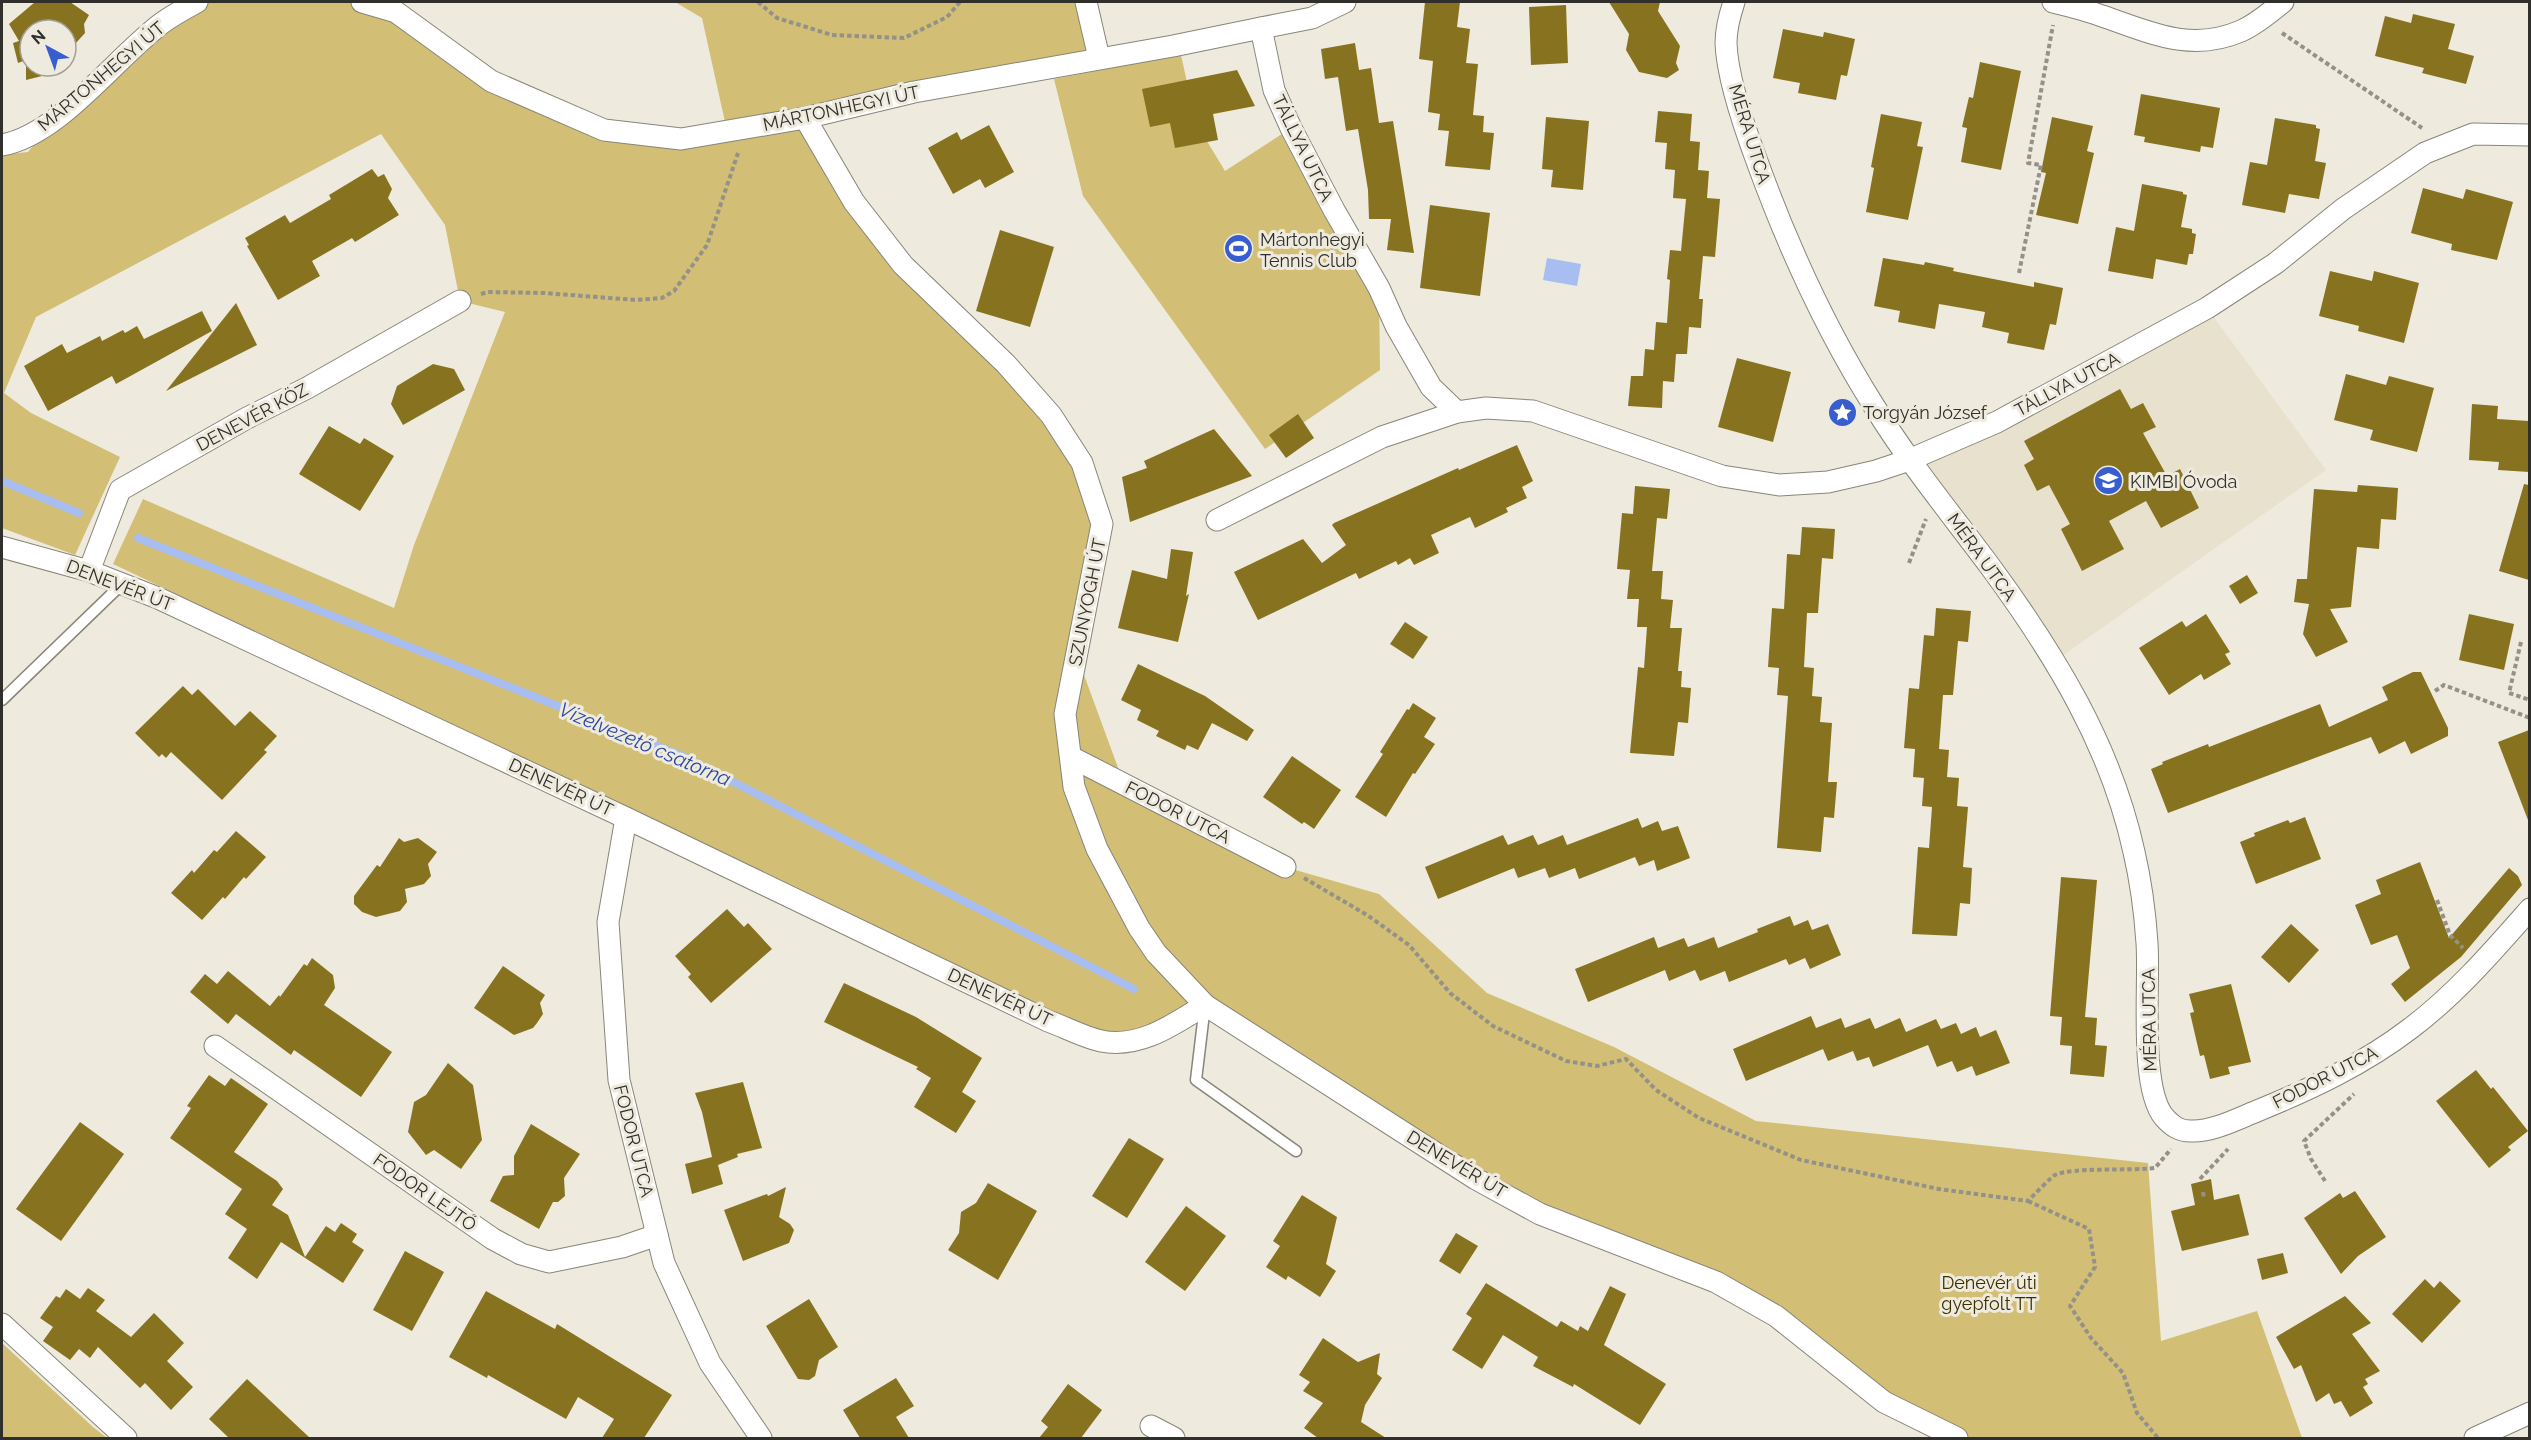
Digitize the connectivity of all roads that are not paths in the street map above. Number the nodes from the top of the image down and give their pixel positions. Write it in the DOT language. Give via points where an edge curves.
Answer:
graph roads {
  1 [pos="197,2"];
  2 [pos="362,2"];
  3 [pos="1086,2"];
  4 [pos="1345,2"];
  5 [pos="1734,2"];
  6 [pos="2055,2"];
  7 [pos="2283,2"];
  8 [pos="1261,28"];
  9 [pos="1099,58"];
  10 [pos="805,118"];
  11 [pos="2529,135"];
  12 [pos="2,145"];
  13 [pos="460,301"];
  14 [pos="1457,412"];
  15 [pos="1909,460"];
  16 [pos="1217,519"];
  17 [pos="2,547"];
  18 [pos="89,571"];
  19 [pos="122,584"];
  20 [pos="2,700"];
  21 [pos="1071,757"];
  22 [pos="626,818"];
  23 [pos="1285,867"];
  24 [pos="2529,909"];
  25 [pos="1205,1005"];
  26 [pos="216,1046"];
  27 [pos="2178,1129"];
  28 [pos="1296,1151"];
  29 [pos="657,1234"];
  30 [pos="2,1324"];
  31 [pos="2529,1413"];
  32 [pos="1151,1426"];
  33 [pos="126,1438"];
  34 [pos="761,1438"];
  35 [pos="1174,1438"];
  36 [pos="1957,1438"];
  37 [pos="2475,1438"];
  1 -- 12 [label="street, MÁRTONHEGYI ÚT" via="162,22 55,118 32,134"];
  2 -- 10 [label="street, MÁRTONHEGYI ÚT" via="396,12 491,81 604,130 681,140"];
  3 -- 9 [label="street"];
  4 -- 8 [label="street, MÁRTONHEGYI ÚT" via="1312,18"];
  5 -- 15 [label="street, MÉRA UTCA" via="1726,41 1729,61 1748,137 1771,201 1838,345"];
  6 -- 7 [label="street" via="2160,37 2187,42 2240,31"];
  8 -- 9 [label="street, MÁRTONHEGYI ÚT"];
  8 -- 14 [label="street, TÁLLYA UTCA" via="1274,90 1291,128 1431,387"];
  9 -- 10 [label="street, MÁRTONHEGYI ÚT" via="914,92"];
  10 -- 21 [label="street, SZUNYOGH ÚT" via="854,202 903,265 1006,364 1051,415 1082,463 1102,524 1065,714"];
  11 -- 15 [label="street, TÁLLYA UTCA" via="2473,134 2404,165 2276,263 2207,308 1997,422"];
  13 -- 18 [label="street, DENEVÉR KÖZ" via="120,490"];
  14 -- 15 [label="street, TÁLLYA UTCA" via="1486,408 1533,411 1722,476 1779,485 1828,482"];
  14 -- 16 [label="street, TÁLLYA UTCA" via="1382,436"];
  15 -- 27 [label="street, MÉRA UTCA" via="1992,569 2049,653 2088,720 2111,773 2125,813 2144,909 2150,1078 2158,1108"];
  17 -- 18 [label="street, DENEVÉR ÚT"];
  18 -- 19 [label="street, DENEVÉR ÚT"];
  19 -- 20 [label="lane"];
  19 -- 22 [label="street, DENEVÉR ÚT"];
  21 -- 23 [label="street, FODOR UTCA"];
  21 -- 25 [label="street, SZUNYOGH ÚT" via="1074,787 1097,849 1139,928 1156,953"];
  22 -- 25 [label="street, DENEVÉR ÚT" via="1048,1021 1101,1041 1132,1042 1163,1031"];
  22 -- 29 [label="street, FODOR UTCA" via="608,922 619,1080"];
  24 -- 27 [label="street, FODOR UTCA" via="2481,966 2413,1027 2367,1059 2295,1096 2213,1128"];
  25 -- 28 [label="lane" via="1196,1080"];
  25 -- 36 [label="street, DENEVÉR ÚT" via="1476,1179 1540,1214 1716,1282 1776,1316 1884,1402"];
  26 -- 29 [label="street, FODOR LEJTŐ" via="493,1239 521,1254 549,1262 622,1247"];
  29 -- 34 [label="street, FODOR UTCA" via="664,1263 710,1363"];
  30 -- 33 [label="street"];
  31 -- 37 [label="street"];
  32 -- 35 [label="street"];
}
